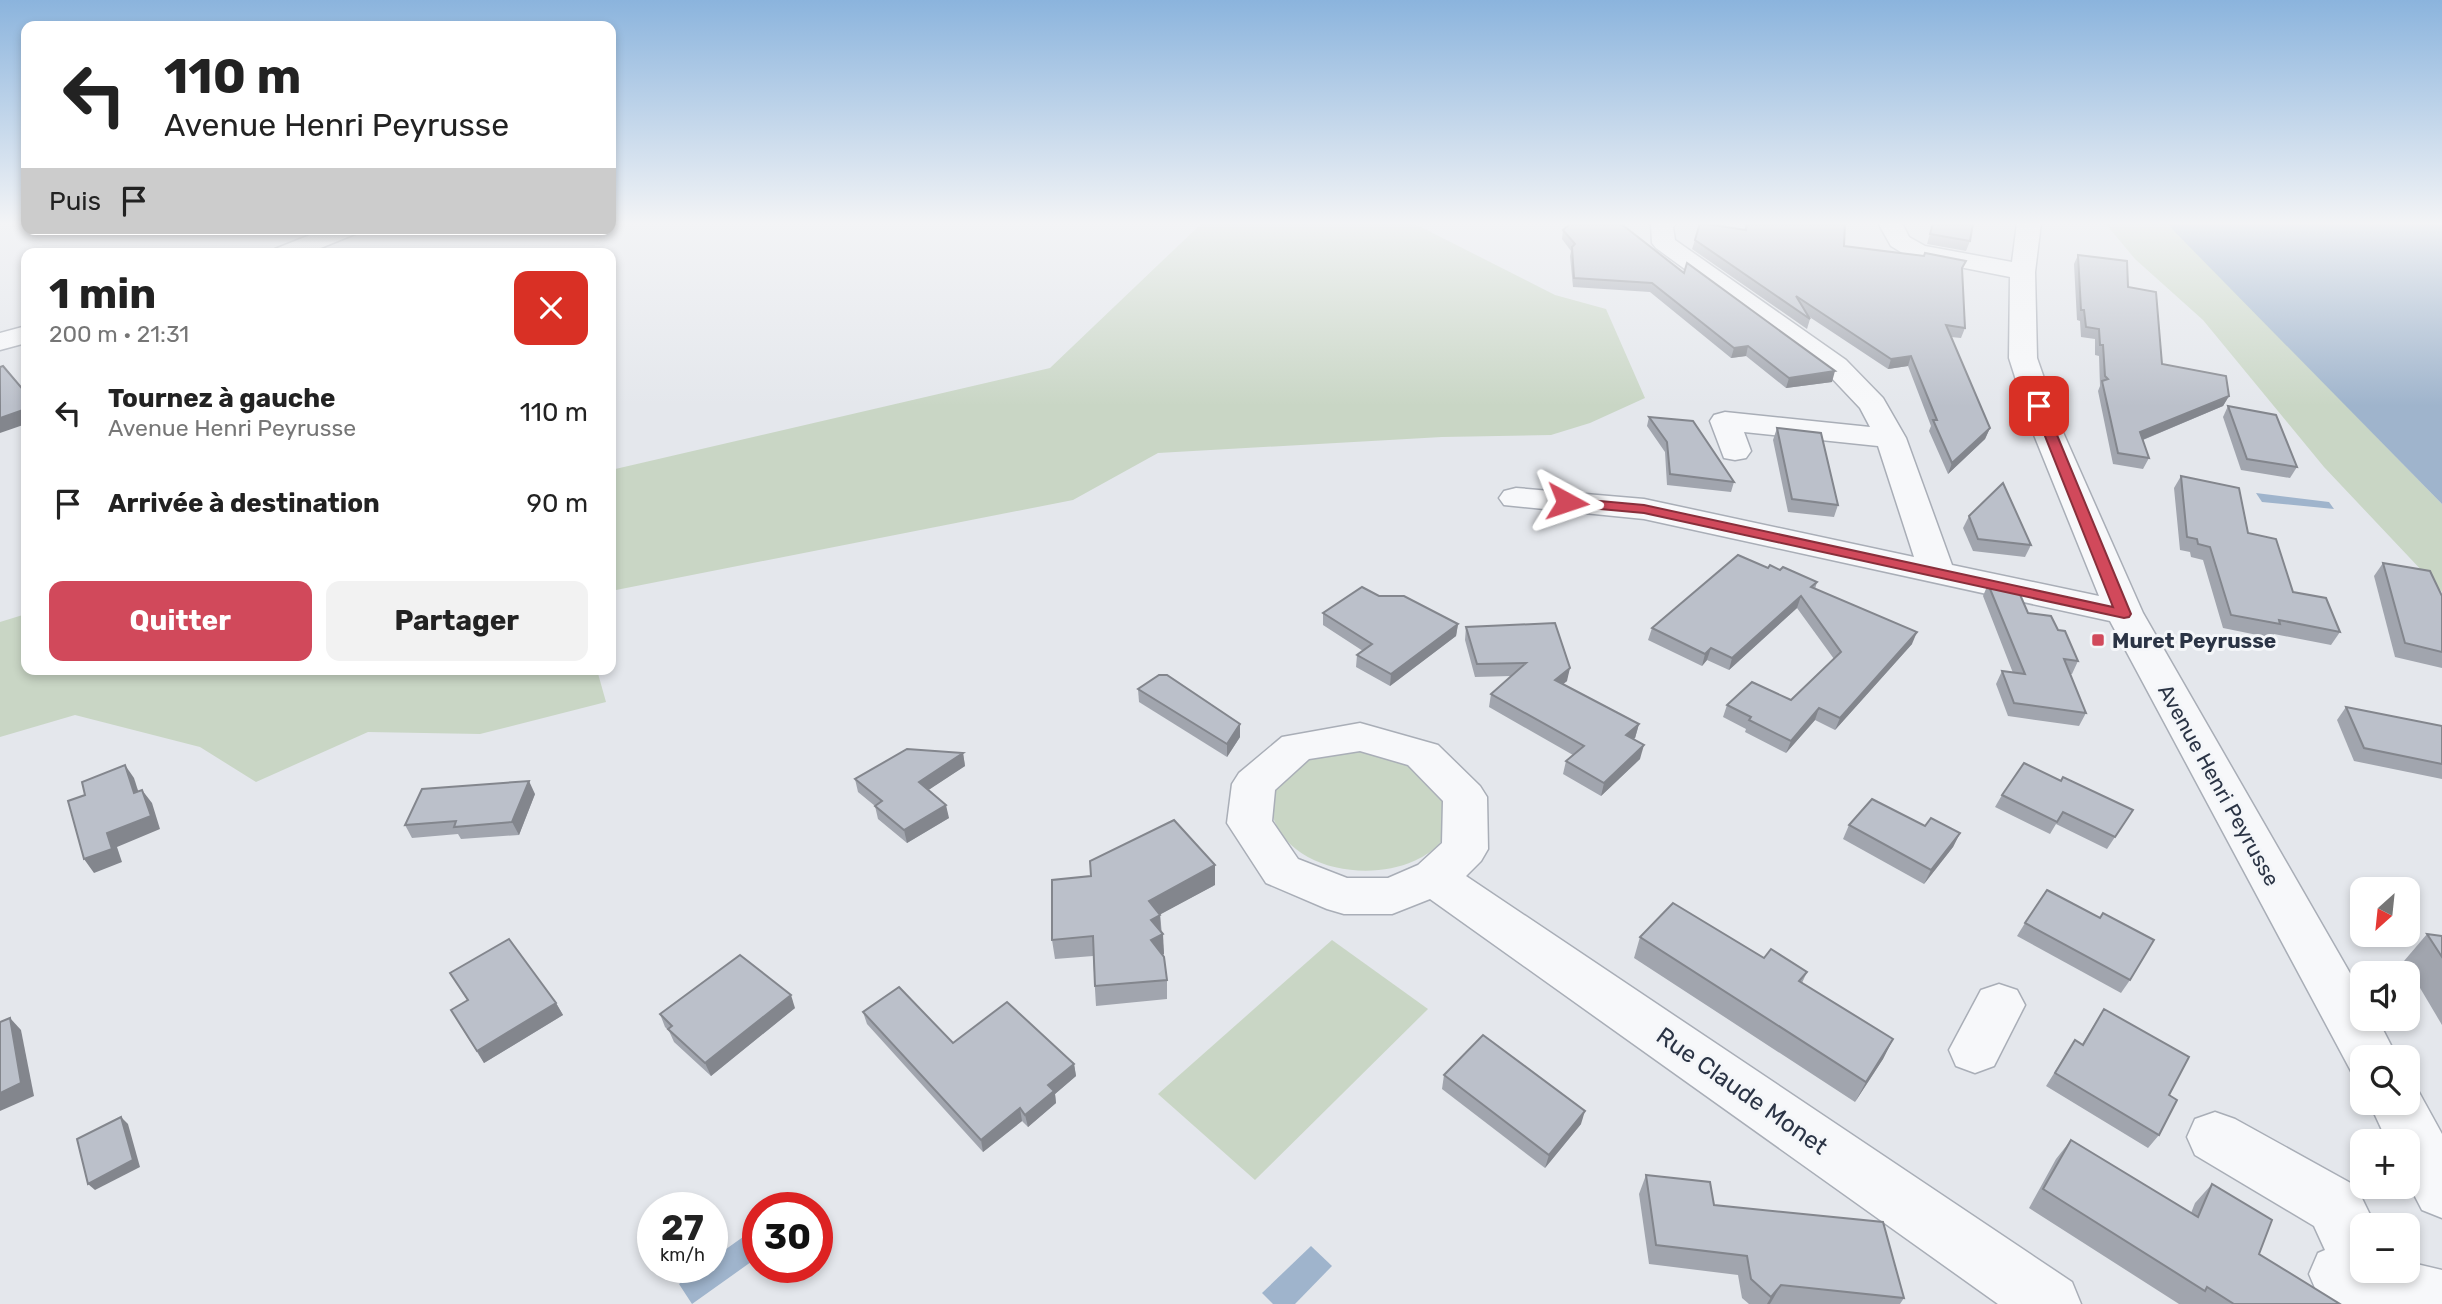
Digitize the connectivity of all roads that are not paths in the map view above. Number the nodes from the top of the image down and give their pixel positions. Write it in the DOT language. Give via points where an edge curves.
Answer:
graph roads {
  1 [pos="1721,284"];
  2 [pos="2023,284"];
  3 [pos="21,336"];
  4 [pos="0,342"];
  5 [pos="1891,438"];
  6 [pos="1735,451"];
  7 [pos="1516,498"];
  8 [pos="1937,574"];
  9 [pos="2124,614"];
  10 [pos="1434,878"];
  11 [pos="1999,1005"];
  12 [pos="2364,1045"];
  13 [pos="1975,1051"];
  14 [pos="2403,1115"];
  15 [pos="2215,1137"];
  16 [pos="2442,1191"];
  17 [pos="2350,1246"];
  18 [pos="2389,1283"];
  19 [pos="2442,1301"];
  20 [pos="2050,1304"];
  1 -- 5 [label="street" via="1836,366 1873,404"];
  2 -- 9 [label="street, Avenue Henri Peyrusse" via="2022,358"];
  3 -- 4 [label="street"];
  5 -- 6 [label="street" via="1725,421"];
  5 -- 8 [label="street"];
  7 -- 8 [label="street" via="1644,509"];
  8 -- 9 [label="street"];
  9 -- 12 [label="street, Avenue Henri Peyrusse"];
  10 -- 10 [label="street" via="1392,896 1344,896 1282,871 1249,823 1254,784 1297,747 1360,737 1423,755 1465,797 1465,849"];
  10 -- 20 [label="street, Rue Claude Monet"];
  11 -- 13 [label="street"];
  14 -- 16 [label="street"];
  15 -- 17 [label="street" via="2335,1206"];
  18 -- 19 [label="street"];
}
